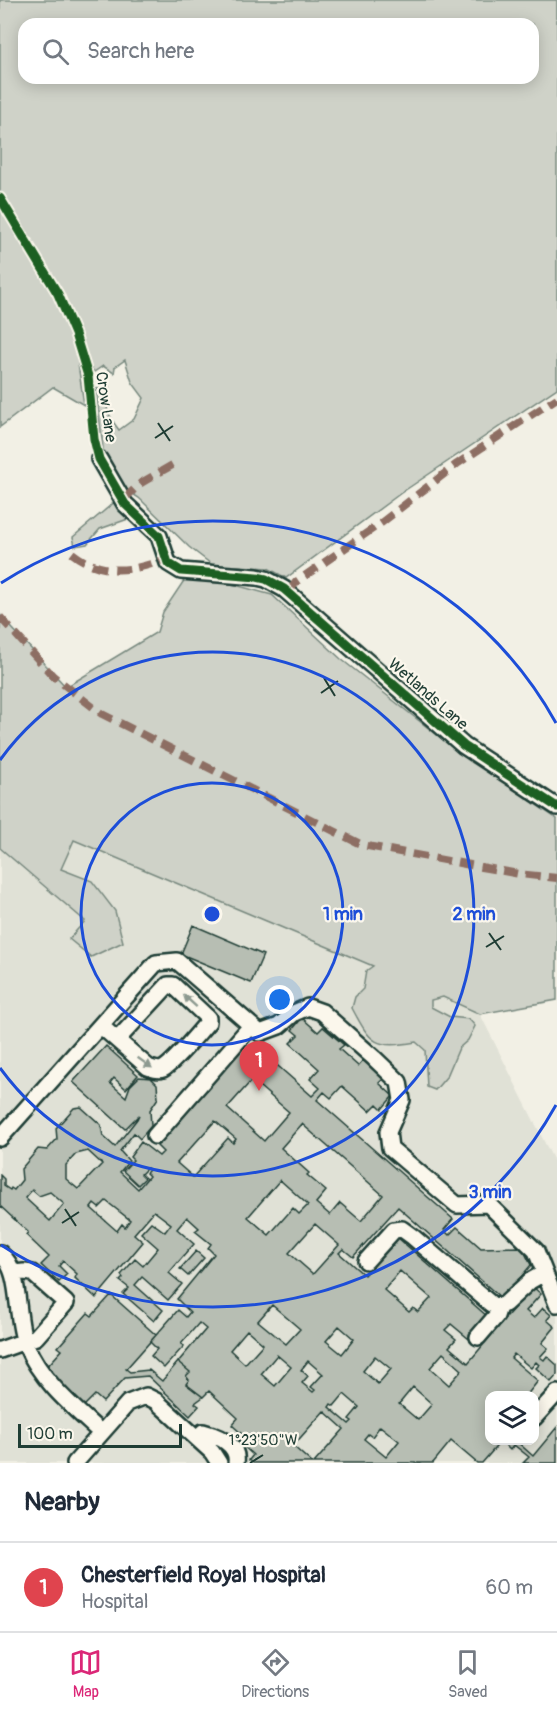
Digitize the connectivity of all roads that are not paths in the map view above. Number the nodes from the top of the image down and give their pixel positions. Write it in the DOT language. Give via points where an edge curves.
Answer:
graph roads {
  1 [pos="99,459"];
  2 [pos="289,592"];
  3 [pos="557,807"];
  4 [pos="100,1026"];
  5 [pos="251,1026"];
  6 [pos="117,1040"];
  7 [pos="154,1136"];
  8 [pos="0,1138"];
  9 [pos="0,1253"];
  10 [pos="366,1261"];
  11 [pos="544,1273"];
  12 [pos="14,1274"];
  13 [pos="557,1304"];
  14 [pos="502,1306"];
  15 [pos="478,1337"];
  16 [pos="25,1342"];
  17 [pos="0,1350"];
  18 [pos="557,1393"];
  19 [pos="128,1403"];
  20 [pos="539,1413"];
  21 [pos="203,1432"];
  22 [pos="101,1433"];
  23 [pos="75,1463"];
  24 [pos="221,1463"];
  25 [pos="236,1463"];
  1 -- 2 [label="street, Crow Lane" via="125,504 159,536 165,559 173,568 257,577"];
  2 -- 3 [label="street, Wetlands Lane" via="464,746"];
  4 -- 5 [label="street" via="156,963 177,961"];
  4 -- 6 [label="street"];
  4 -- 8 [label="street"];
  5 -- 7 [label="street"];
  5 -- 11 [label="street" via="260,1034 308,1007 322,1012 399,1082 402,1100 388,1132 390,1148 457,1205 488,1204 536,1251"];
  6 -- 6 [label="street, one-way" via="148,1067 162,1069 208,1018 173,985 168,985"];
  9 -- 12 [label="street" via="9,1260"];
  10 -- 14 [label="street" via="394,1230 402,1229 491,1304"];
  11 -- 13 [label="street"];
  11 -- 14 [label="street"];
  12 -- 16 [label="street" via="18,1322"];
  12 -- 16 [label="street" via="32,1273 66,1303 36,1337"];
  14 -- 15 [label="street"];
  16 -- 17 [label="street"];
  16 -- 22 [label="street" via="39,1370"];
  18 -- 20 [label="street"];
  19 -- 21 [label="street" via="138,1388 146,1386"];
  19 -- 22 [label="street"];
  19 -- 24 [label="street" via="146,1395 151,1398"];
  21 -- 24 [label="street" via="215,1442"];
  21 -- 25 [label="street" via="231,1446 236,1451"];
  22 -- 23 [label="street"];
}
